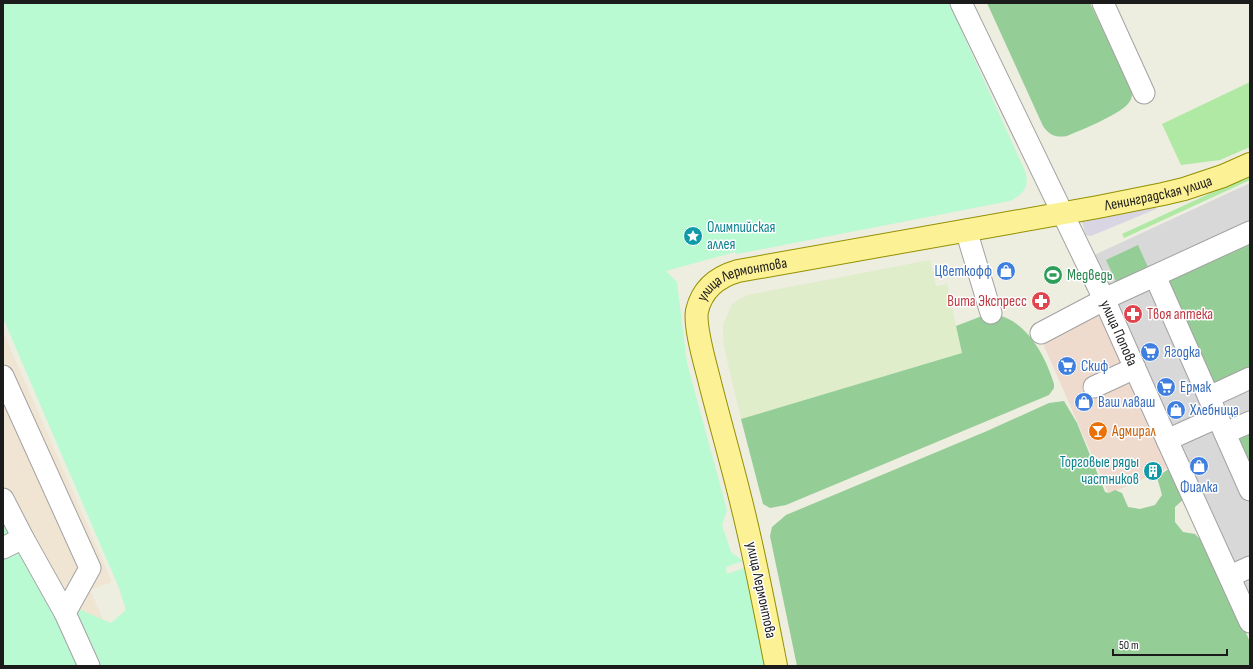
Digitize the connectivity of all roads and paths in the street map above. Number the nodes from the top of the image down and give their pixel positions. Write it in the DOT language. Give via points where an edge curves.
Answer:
graph roads {
  1 [pos="961,3"];
  2 [pos="1103,3"];
  3 [pos="1144,92"];
  4 [pos="1250,164"];
  5 [pos="1063,213"];
  6 [pos="966,230"];
  7 [pos="1250,232"];
  8 [pos="1155,276"];
  9 [pos="1104,299"];
  10 [pos="990,313"];
  11 [pos="1041,333"];
  12 [pos="1135,368"];
  13 [pos="3,376"];
  14 [pos="1250,378"];
  15 [pos="1094,387"];
  16 [pos="1210,397"];
  17 [pos="1250,422"];
  18 [pos="1222,425"];
  19 [pos="1167,440"];
  20 [pos="1250,490"];
  21 [pos="3,499"];
  22 [pos="23,538"];
  23 [pos="3,548"];
  24 [pos="1250,566"];
  25 [pos="1230,576"];
  26 [pos="65,614"];
  27 [pos="1250,622"];
  28 [pos="89,666"];
  29 [pos="776,666"];
  1 -- 5 [label="street, улица Попова"];
  2 -- 3 [label="street"];
  4 -- 5 [label="main road, Ленинградская улица" via="1184,189"];
  5 -- 6 [label="main road, улица Лермонтова"];
  5 -- 9 [label="street, улица Попова"];
  6 -- 10 [label="street"];
  6 -- 29 [label="main road, улица Лермонтова" via="725,274 714,281 700,301 697,323 704,359 747,527"];
  7 -- 8 [label="street"];
  8 -- 9 [label="street"];
  8 -- 16 [label="street"];
  9 -- 11 [label="street"];
  9 -- 12 [label="street, улица Попова"];
  12 -- 15 [label="street"];
  12 -- 19 [label="street, улица Попова"];
  13 -- 26 [label="street" via="90,568"];
  14 -- 16 [label="street"];
  16 -- 18 [label="street"];
  17 -- 18 [label="street"];
  18 -- 19 [label="street"];
  18 -- 20 [label="street"];
  19 -- 25 [label="street, улица Попова"];
  21 -- 22 [label="street"];
  22 -- 23 [label="street"];
  22 -- 26 [label="street"];
  24 -- 25 [label="street"];
  25 -- 27 [label="street, улица Попова"];
  26 -- 28 [label="street"];
}
